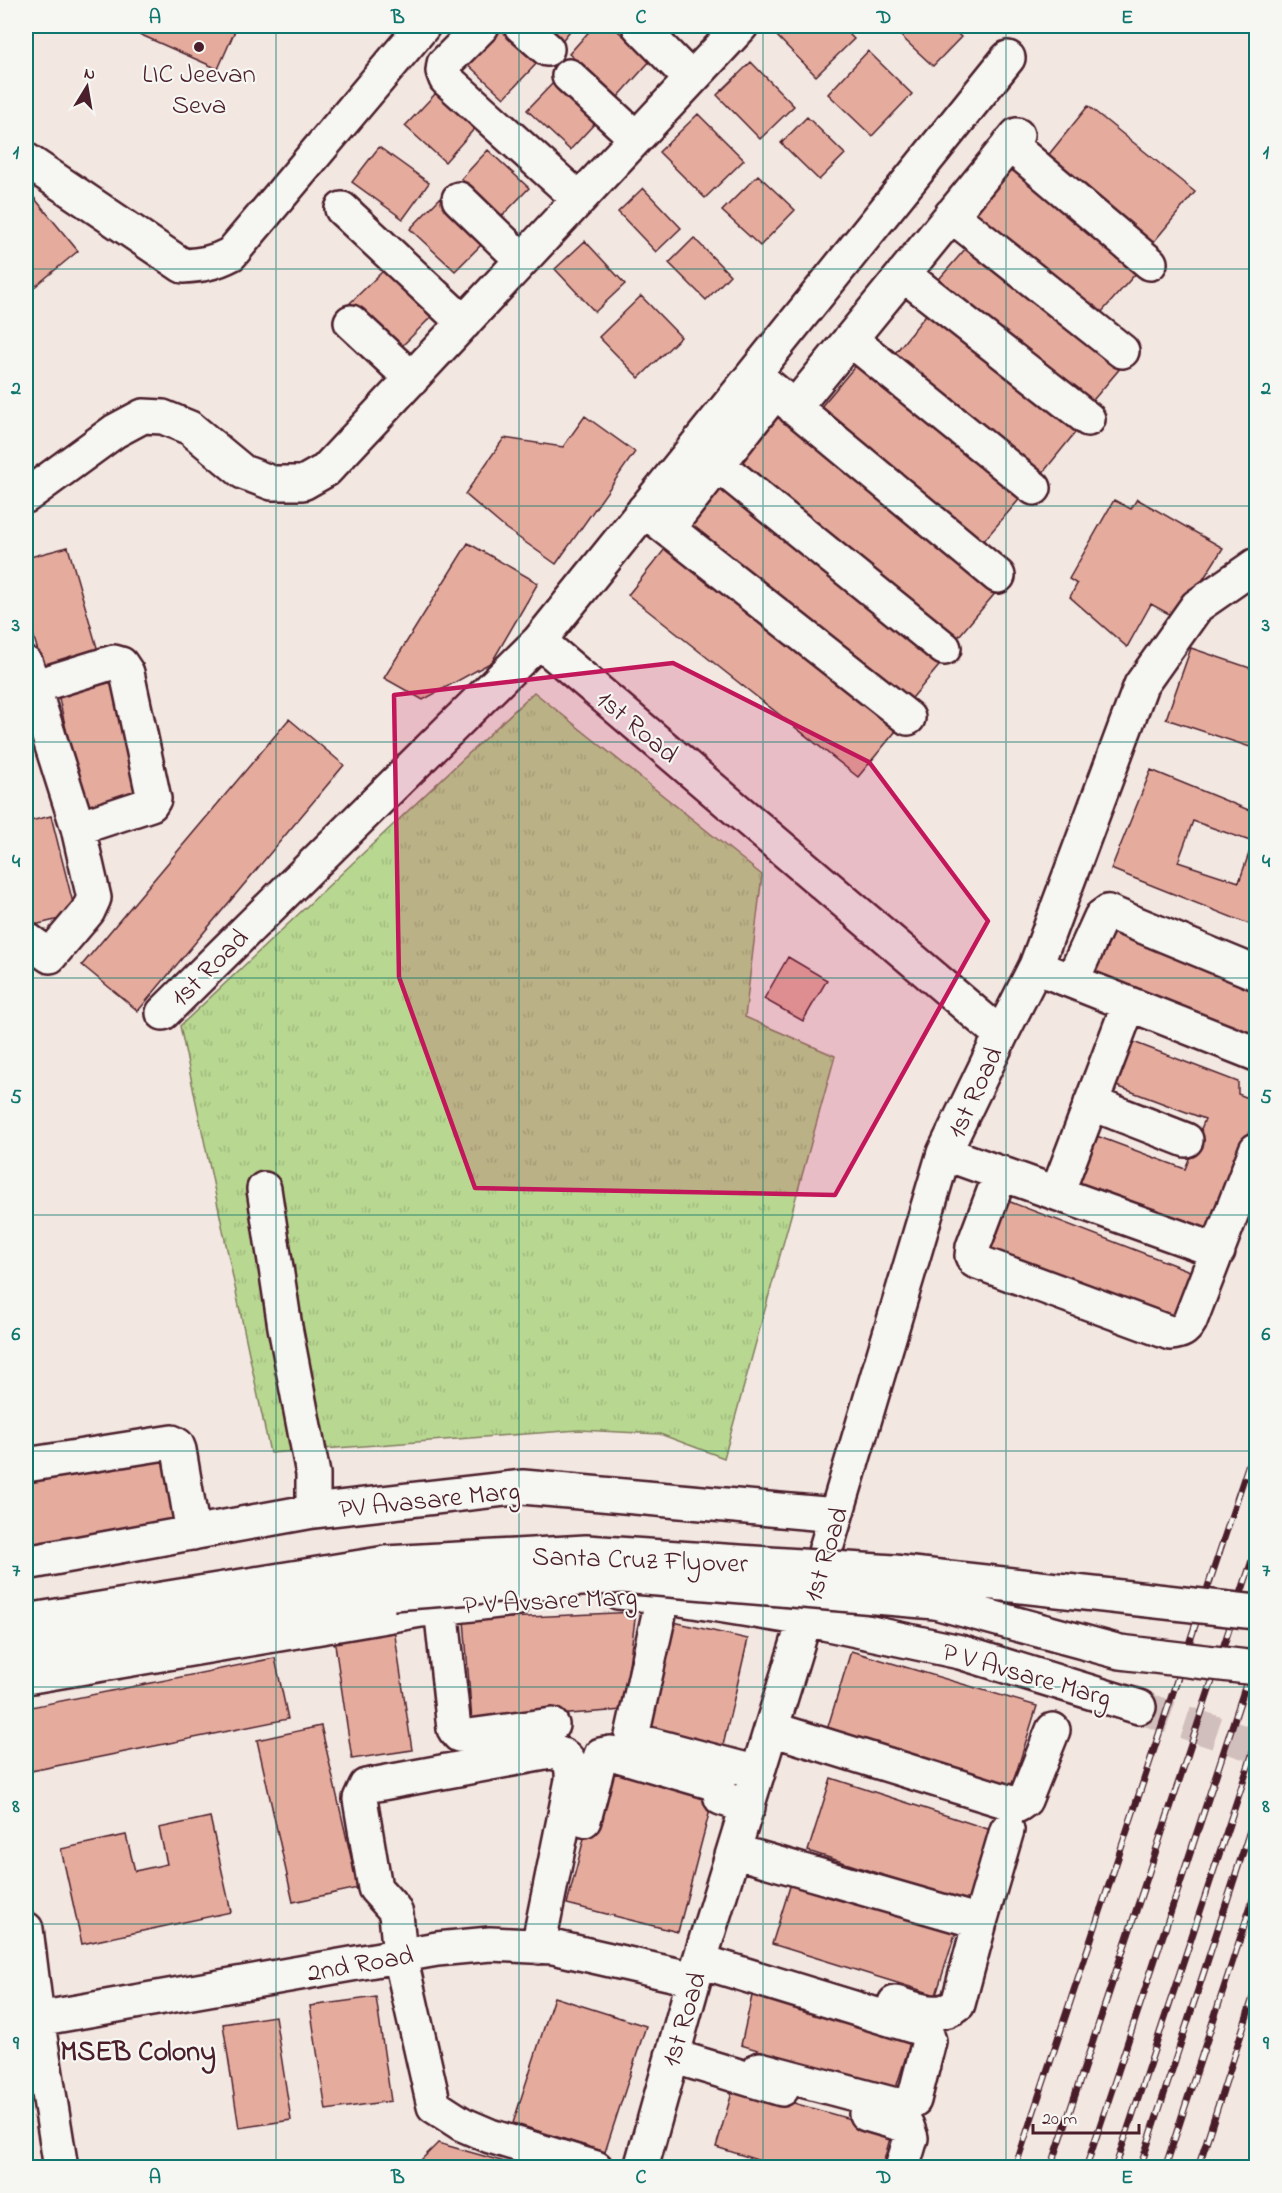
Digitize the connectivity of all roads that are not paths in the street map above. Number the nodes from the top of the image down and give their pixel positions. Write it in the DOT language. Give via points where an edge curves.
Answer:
graph roads {
  1 [pos="423,26"];
  2 [pos="482,26"];
  3 [pos="521,26"];
  4 [pos="639,26"];
  5 [pos="741,26"];
  6 [pos="547,49"];
  7 [pos="1008,58"];
  8 [pos="569,76"];
  9 [pos="691,79"];
  10 [pos="636,138"];
  11 [pos="26,160"];
  12 [pos="459,199"];
  13 [pos="579,199"];
  14 [pos="342,209"];
  15 [pos="951,215"];
  16 [pos="522,260"];
  17 [pos="1149,263"];
  18 [pos="903,274"];
  19 [pos="351,322"];
  20 [pos="464,323"];
  21 [pos="850,339"];
  22 [pos="1122,351"];
  23 [pos="412,379"];
  24 [pos="774,391"];
  25 [pos="1088,419"];
  26 [pos="717,464"];
  27 [pos="1034,488"];
  28 [pos="26,496"];
  29 [pos="656,519"];
  30 [pos="1257,565"];
  31 [pos="998,576"];
  32 [pos="538,641"];
  33 [pos="944,648"];
  34 [pos="29,676"];
  35 [pos="908,718"];
  36 [pos="78,828"];
  37 [pos="26,939"];
  38 [pos="1036,966"];
  39 [pos="1257,973"];
  40 [pos="1072,981"];
  41 [pos="1129,1004"];
  42 [pos="163,1013"];
  43 [pos="1000,1035"];
  44 [pos="1257,1054"];
  45 [pos="1091,1103"];
  46 [pos="1186,1140"];
  47 [pos="1257,1150"];
  48 [pos="944,1153"];
  49 [pos="1001,1173"];
  50 [pos="264,1189"];
  51 [pos="1057,1193"];
  52 [pos="1218,1251"];
  53 [pos="26,1465"];
  54 [pos="313,1511"];
  55 [pos="836,1515"];
  56 [pos="193,1533"];
  57 [pos="26,1563"];
  58 [pos="390,1578"];
  59 [pos="653,1595"];
  60 [pos="441,1607"];
  61 [pos="1257,1612"];
  62 [pos="805,1619"];
  63 [pos="26,1621"];
  64 [pos="26,1646"];
  65 [pos="634,1668"];
  66 [pos="1257,1668"];
  67 [pos="26,1677"];
  68 [pos="1139,1707"];
  69 [pos="552,1725"];
  70 [pos="772,1729"];
  71 [pos="1053,1730"];
  72 [pos="758,1773"];
  73 [pos="748,1807"];
  74 [pos="1007,1830"];
  75 [pos="734,1851"];
  76 [pos="980,1923"];
  77 [pos="26,1929"];
  78 [pos="545,1947"];
  79 [pos="400,1956"];
  80 [pos="697,1970"];
  81 [pos="780,1970"];
  82 [pos="31,2020"];
  83 [pos="672,2056"];
  84 [pos="760,2069"];
  85 [pos="61,2168"];
  86 [pos="596,2168"];
  87 [pos="641,2168"];
  88 [pos="902,2168"];
  1 -- 11 [label="street" via="231,254 216,262 183,266"];
  2 -- 13 [label="street" via="444,64 446,79"];
  3 -- 6 [label="street"];
  4 -- 9 [label="street"];
  5 -- 9 [label="street"];
  7 -- 24 [label="street"];
  8 -- 10 [label="street"];
  9 -- 10 [label="street"];
  10 -- 13 [label="street"];
  12 -- 16 [label="street"];
  13 -- 16 [label="street"];
  14 -- 20 [label="street"];
  15 -- 17 [label="street" via="1013,139"];
  15 -- 18 [label="street"];
  15 -- 22 [label="street"];
  16 -- 20 [label="street"];
  18 -- 21 [label="street"];
  18 -- 25 [label="street"];
  19 -- 23 [label="street"];
  20 -- 23 [label="street"];
  21 -- 24 [label="street"];
  21 -- 27 [label="street"];
  23 -- 28 [label="street" via="326,470 303,483 272,483 243,472 190,428 163,417 143,416 115,431"];
  24 -- 26 [label="street"];
  24 -- 29 [label="street"];
  24 -- 31 [label="street"];
  26 -- 29 [label="street"];
  26 -- 33 [label="street"];
  29 -- 32 [label="street"];
  29 -- 35 [label="street"];
  30 -- 38 [label="street" via="1197,606 1141,685"];
  32 -- 42 [label="street, 1st Road"];
  32 -- 43 [label="street, 1st Road"];
  34 -- 36 [label="street"];
  34 -- 36 [label="street" via="114,662 122,664 127,673 154,799 151,804"];
  36 -- 37 [label="street" via="92,903 50,956"];
  38 -- 40 [label="street"];
  38 -- 43 [label="street"];
  39 -- 40 [label="street" via="1108,912 1101,916"];
  40 -- 41 [label="street"];
  41 -- 44 [label="street"];
  41 -- 45 [label="street"];
  43 -- 48 [label="street, 1st Road"];
  45 -- 46 [label="street"];
  45 -- 51 [label="street"];
  47 -- 52 [label="street"];
  48 -- 49 [label="street"];
  48 -- 55 [label="street, 1st Road"];
  49 -- 51 [label="street"];
  49 -- 52 [label="street" via="973,1247 973,1259 1170,1333 1185,1330"];
  50 -- 54 [label="street" via="313,1474"];
  51 -- 52 [label="street"];
  53 -- 56 [label="street" via="172,1442 179,1450"];
  54 -- 55 [label="street, PV Avasare Marg" via="523,1487"];
  54 -- 56 [label="street, PV Avasare Marg"];
  55 -- 62 [label="street, 1st Road"];
  56 -- 57 [label="street, PV Avasare Marg"];
  58 -- 61 [label="street, Santa Cruz Flyover, bridge" via="586,1552 894,1572"];
  58 -- 63 [label="street, Santa Cruz Flyover"];
  58 -- 64 [label="street"];
  58 -- 66 [label="street, bridge" via="634,1577 935,1602 1120,1652"];
  59 -- 60 [label="street, P V Avsare Marg" via="625,1591"];
  59 -- 62 [label="street, P V Avsare Marg"];
  59 -- 65 [label="street"];
  59 -- 72 [label="street" via="632,1736 641,1742"];
  60 -- 67 [label="street, P V Avsare Marg"];
  60 -- 69 [label="street" via="454,1729 459,1735"];
  62 -- 68 [label="street, P V Avsare Marg" via="960,1652"];
  62 -- 70 [label="street, 1st Road"];
  70 -- 71 [label="street" via="1018,1805 1025,1800"];
  70 -- 72 [label="street, 1st Road"];
  72 -- 73 [label="street, 1st Road"];
  73 -- 75 [label="street, 1st Road"];
  73 -- 78 [label="street" via="721,1798 718,1787 710,1782 611,1753 601,1755"];
  74 -- 76 [label="street"];
  75 -- 76 [label="street"];
  75 -- 80 [label="street, 1st Road"];
  76 -- 81 [label="street" via="958,2004 940,2013"];
  77 -- 82 [label="street"];
  78 -- 79 [label="street, 2nd Road" via="490,1944"];
  78 -- 79 [label="street" via="573,1770 561,1753 550,1752 366,1786 362,1791 360,1799 375,1888 396,1914"];
  78 -- 80 [label="street, 2nd Road"];
  79 -- 82 [label="street, 2nd Road"];
  79 -- 86 [label="street" via="434,2106 490,2136"];
  80 -- 83 [label="street, 1st Road"];
  80 -- 84 [label="street, 2nd Road" via="919,2028 926,2032 929,2041 914,2100 905,2105"];
  82 -- 85 [label="street"];
  83 -- 87 [label="street, 1st Road"];
  83 -- 88 [label="street" via="908,2126 911,2138"];
}
